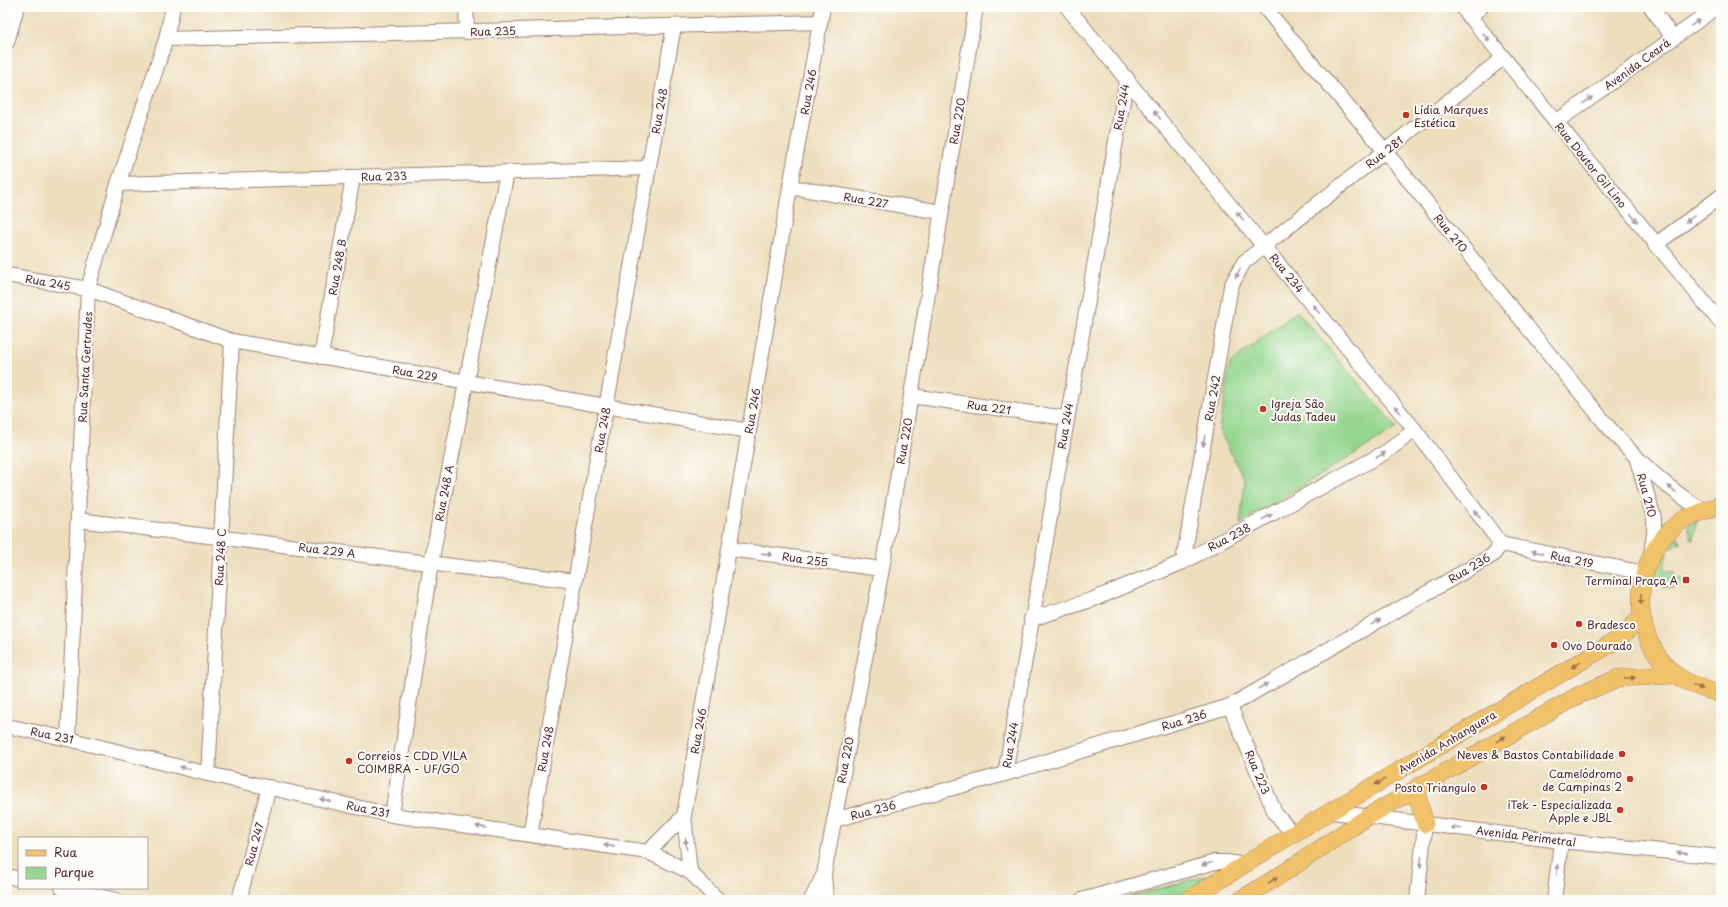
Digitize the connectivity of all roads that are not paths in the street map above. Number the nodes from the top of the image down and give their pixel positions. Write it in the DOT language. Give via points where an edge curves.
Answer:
graph roads {
  1 [pos="17,7"];
  2 [pos="173,7"];
  3 [pos="466,7"];
  4 [pos="823,7"];
  5 [pos="976,7"];
  6 [pos="1067,7"];
  7 [pos="1264,7"];
  8 [pos="1482,7"];
  9 [pos="1651,7"];
  10 [pos="1717,7"];
  11 [pos="1465,12"];
  12 [pos="820,22"];
  13 [pos="674,26"];
  14 [pos="467,32"];
  15 [pos="1673,38"];
  16 [pos="166,39"];
  17 [pos="7,42"];
  18 [pos="1503,58"];
  19 [pos="1126,78"];
  20 [pos="1556,122"];
  21 [pos="1385,151"];
  22 [pos="649,168"];
  23 [pos="507,172"];
  24 [pos="353,177"];
  25 [pos="118,184"];
  26 [pos="790,187"];
  27 [pos="1721,196"];
  28 [pos="941,212"];
  29 [pos="1655,244"];
  30 [pos="1265,246"];
  31 [pos="7,275"];
  32 [pos="88,289"];
  33 [pos="1721,323"];
  34 [pos="232,341"];
  35 [pos="321,357"];
  36 [pos="466,382"];
  37 [pos="911,396"];
  38 [pos="606,406"];
  39 [pos="1066,418"];
  40 [pos="1415,430"];
  41 [pos="749,431"];
  42 [pos="1637,459"];
  43 [pos="1721,505"];
  44 [pos="1704,511"];
  45 [pos="78,520"];
  46 [pos="221,537"];
  47 [pos="1501,544"];
  48 [pos="729,549"];
  49 [pos="1651,555"];
  50 [pos="1183,562"];
  51 [pos="431,563"];
  52 [pos="882,569"];
  53 [pos="1644,574"];
  54 [pos="576,581"];
  55 [pos="1641,618"];
  56 [pos="1031,619"];
  57 [pos="1676,675"];
  58 [pos="1721,694"];
  59 [pos="1230,706"];
  60 [pos="7,726"];
  61 [pos="68,738"];
  62 [pos="208,774"];
  63 [pos="1005,774"];
  64 [pos="1418,786"];
  65 [pos="269,787"];
  66 [pos="1332,812"];
  67 [pos="392,815"];
  68 [pos="684,816"];
  69 [pos="1368,816"];
  70 [pos="834,820"];
  71 [pos="1425,824"];
  72 [pos="530,834"];
  73 [pos="1293,834"];
  74 [pos="1561,841"];
  75 [pos="648,852"];
  76 [pos="1721,857"];
  77 [pos="1245,865"];
  78 [pos="690,872"];
  79 [pos="824,874"];
  80 [pos="7,876"];
  81 [pos="18,879"];
  82 [pos="66,889"];
  83 [pos="116,900"];
  84 [pos="239,900"];
  85 [pos="718,900"];
  86 [pos="811,900"];
  87 [pos="826,900"];
  88 [pos="1082,900"];
  89 [pos="1188,900"];
  90 [pos="1240,900"];
  91 [pos="1418,900"];
  92 [pos="1554,900"];
  1 -- 17 [label="street"];
  2 -- 16 [label="street, Rua Santa Gertrudes"];
  3 -- 14 [label="street"];
  4 -- 12 [label="street, Rua 246"];
  5 -- 28 [label="street, Rua 220"];
  6 -- 19 [label="street, Rua 234"];
  7 -- 21 [label="street, Rua 210"];
  8 -- 11 [label="street"];
  9 -- 15 [label="street"];
  15 -- 10 [label="street, Avenida Ceará, one-way"];
  11 -- 18 [label="street, Rua Doutor Gil Lino, one-way"];
  12 -- 13 [label="street, Rua 235"];
  12 -- 26 [label="street, Rua 246"];
  13 -- 14 [label="street, Rua 235"];
  13 -- 22 [label="street, Rua 248"];
  14 -- 16 [label="street, Rua 235"];
  20 -- 15 [label="street, Avenida Ceará, one-way"];
  16 -- 25 [label="street, Rua Santa Gertrudes"];
  18 -- 20 [label="street, Rua Doutor Gil Lino"];
  18 -- 21 [label="street, Rua 281"];
  30 -- 19 [label="street, Rua 234, one-way"];
  19 -- 39 [label="street, Rua 244"];
  20 -- 29 [label="street, Rua Doutor Gil Lino, one-way"];
  21 -- 30 [label="street, Rua 281"];
  21 -- 42 [label="street, Rua 210" via="1600,417"];
  22 -- 23 [label="street, Rua 233"];
  22 -- 38 [label="street, Rua 248"];
  23 -- 24 [label="street, Rua 233"];
  23 -- 36 [label="street, Rua 248 A"];
  24 -- 25 [label="street, Rua 233"];
  24 -- 35 [label="street, Rua 248 B"];
  25 -- 32 [label="street, Rua Santa Gertrudes"];
  26 -- 28 [label="street, Rua 227"];
  26 -- 41 [label="street, Rua 246"];
  27 -- 29 [label="street, one-way"];
  28 -- 37 [label="street, Rua 220"];
  29 -- 33 [label="street, Rua Doutor Gil Lino"];
  40 -- 30 [label="street, Rua 234, one-way"];
  30 -- 50 [label="street, Rua 242, one-way" via="1244,262 1231,286"];
  31 -- 32 [label="street, Rua 245"];
  32 -- 34 [label="street, Rua 229"];
  32 -- 45 [label="street, Rua Santa Gertrudes"];
  34 -- 35 [label="street, Rua 229"];
  34 -- 46 [label="street, Rua 248 C"];
  35 -- 36 [label="street, Rua 229"];
  36 -- 38 [label="street, Rua 229"];
  36 -- 51 [label="street, Rua 248 A"];
  37 -- 39 [label="street, Rua 221"];
  37 -- 52 [label="street, Rua 220"];
  38 -- 41 [label="street, Rua 229"];
  38 -- 54 [label="street, Rua 248"];
  39 -- 56 [label="street, Rua 244"];
  47 -- 40 [label="street, Rua 234, one-way"];
  50 -- 40 [label="street, Rua 238, one-way" via="1386,452"];
  41 -- 48 [label="street, Rua 246"];
  44 -- 42 [label="street, Rua 210, one-way" via="1684,500"];
  42 -- 49 [label="street, Rua 210" via="1654,518"];
  43 -- 44 [label="main road"];
  44 -- 49 [label="main road" via="1684,519 1662,539"];
  45 -- 46 [label="street, Rua 229 A"];
  45 -- 61 [label="street, Rua Santa Gertrudes"];
  46 -- 51 [label="street, Rua 229 A"];
  46 -- 62 [label="street, Rua 248 C"];
  53 -- 47 [label="street, Rua 219, one-way"];
  59 -- 47 [label="street, Rua 236, one-way" via="1493,555"];
  48 -- 52 [label="street, Rua 255, one-way"];
  48 -- 68 [label="street, Rua 246"];
  49 -- 53 [label="main road"];
  50 -- 56 [label="street, Rua 238" via="1094,599"];
  51 -- 54 [label="street, Rua 229 A"];
  51 -- 67 [label="street, Rua 248 A"];
  52 -- 70 [label="street, Rua 220"];
  53 -- 55 [label="main road, one-way" via="1640,596"];
  54 -- 72 [label="street, Rua 248"];
  55 -- 57 [label="main road" via="1656,653"];
  55 -- 66 [label="main road, Avenida Anhanguera, one-way" via="1620,638"];
  56 -- 63 [label="street, Rua 244"];
  57 -- 58 [label="main road, one-way" via="1699,688"];
  64 -- 57 [label="main road, Avenida Anhanguera, one-way" via="1577,696 1618,678"];
  59 -- 63 [label="street, Rua 236"];
  59 -- 73 [label="street, Rua 223" via="1275,813"];
  60 -- 61 [label="street, Rua 231"];
  62 -- 61 [label="street, Rua 231, one-way"];
  62 -- 65 [label="street, Rua 231"];
  63 -- 70 [label="street, Rua 236"];
  64 -- 69 [label="main road, Avenida Anhanguera"];
  64 -- 71 [label="main road" via="1418,798"];
  67 -- 65 [label="street, Rua 231, one-way"];
  65 -- 84 [label="street, Rua 247"];
  66 -- 69 [label="street, Avenida Perimetral"];
  66 -- 73 [label="main road, Avenida Anhanguera"];
  72 -- 67 [label="street, Rua 231, one-way"];
  68 -- 75 [label="street"];
  78 -- 68 [label="street, Rua 246, one-way"];
  69 -- 71 [label="street, Avenida Perimetral"];
  90 -- 69 [label="main road, Avenida Anhanguera, one-way"];
  70 -- 79 [label="street, Rua 220"];
  74 -- 71 [label="street, Avenida Perimetral, one-way"];
  71 -- 91 [label="street, one-way"];
  75 -- 72 [label="street, Rua 231, one-way"];
  73 -- 77 [label="main road, Avenida Anhanguera"];
  76 -- 74 [label="street, Avenida Perimetral, one-way"];
  92 -- 74 [label="street, one-way"];
  75 -- 78 [label="street, Rua 231"];
  77 -- 88 [label="street, one-way" via="1215,862"];
  77 -- 89 [label="main road, Avenida Anhanguera"];
  78 -- 85 [label="street, Rua 231"];
  79 -- 86 [label="street, Rua 220"];
  79 -- 87 [label="street, Rua 220"];
  80 -- 81 [label="street"];
  82 -- 83 [label="street"];
}
